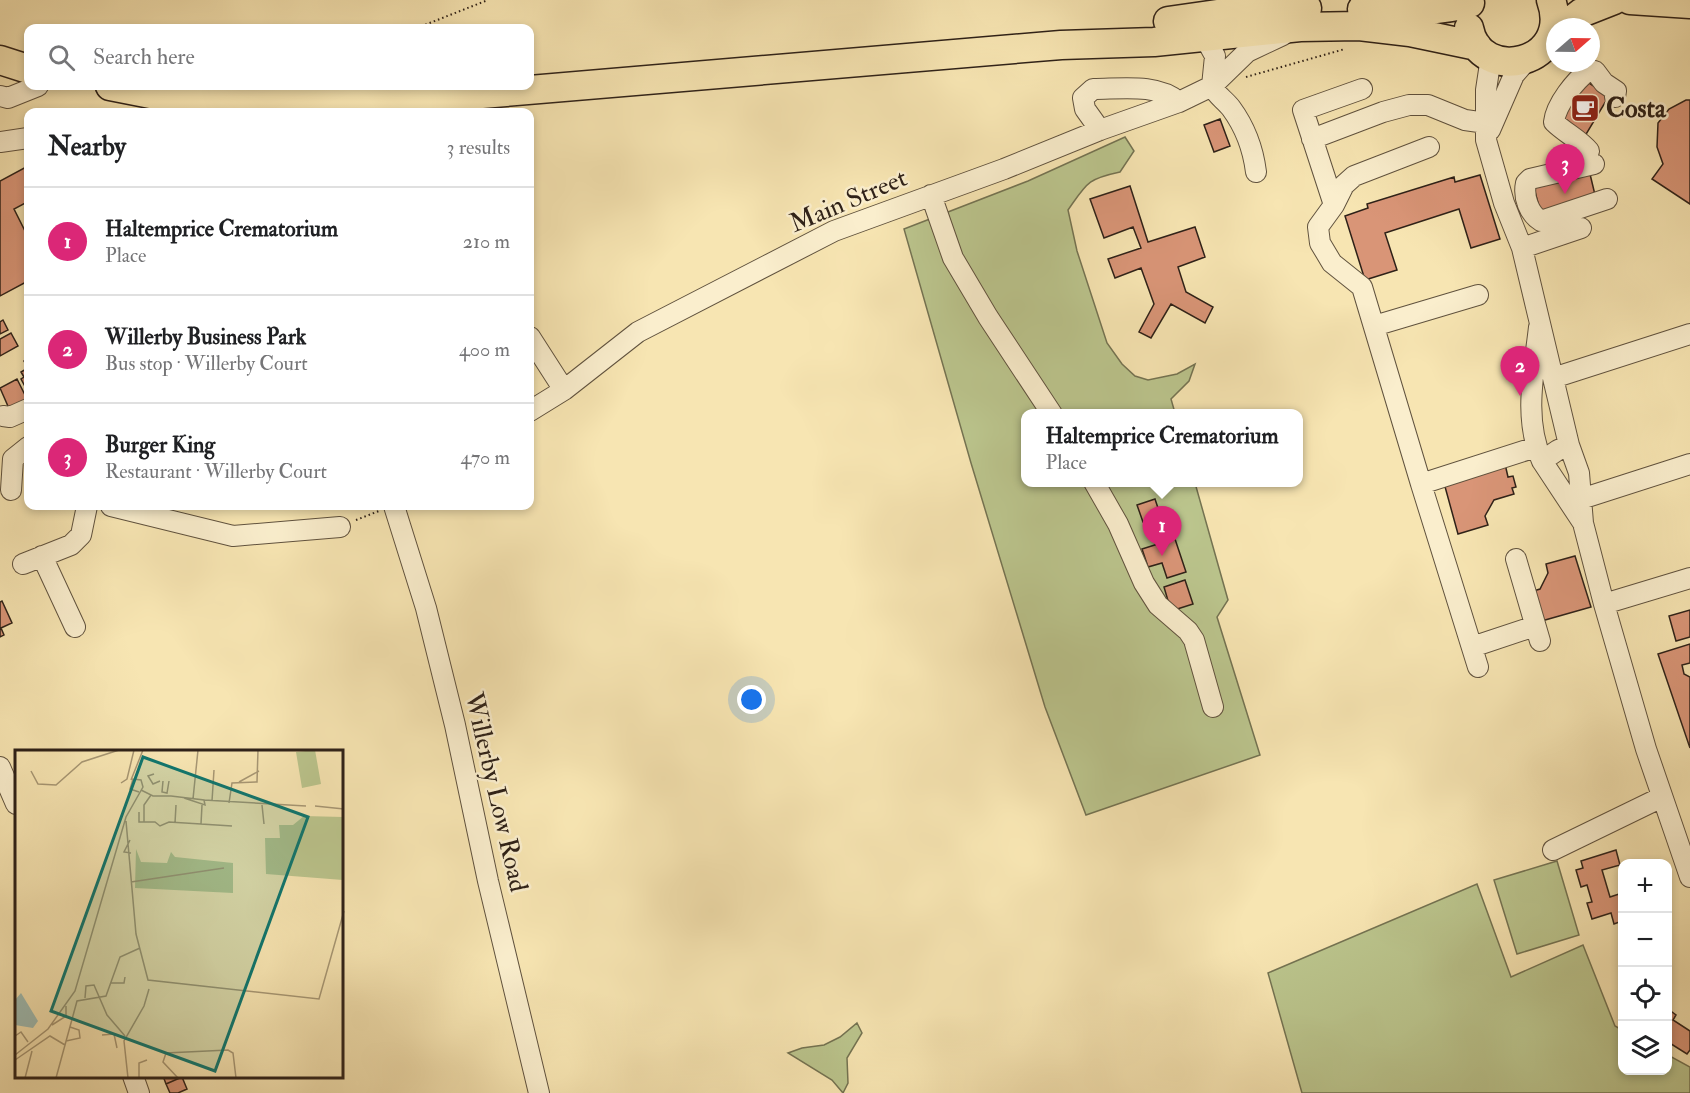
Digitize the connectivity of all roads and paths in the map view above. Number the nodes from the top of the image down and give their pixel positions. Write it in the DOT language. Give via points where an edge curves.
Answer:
graph roads {
  1 [pos="488,0"];
  2 [pos="1551,0"];
  3 [pos="1614,0"];
  4 [pos="1630,0"];
  5 [pos="1470,1"];
  6 [pos="1690,4"];
  7 [pos="1555,18"];
  8 [pos="1575,18"];
  9 [pos="427,24"];
  10 [pos="1300,27"];
  11 [pos="1204,36"];
  12 [pos="0,41"];
  13 [pos="1546,45"];
  14 [pos="24,48"];
  15 [pos="1348,48"];
  16 [pos="1484,52"];
  17 [pos="1528,59"];
  18 [pos="0,60"];
  19 [pos="24,68"];
  20 [pos="1246,76"];
  21 [pos="534,77"];
  22 [pos="1212,86"];
  23 [pos="1362,89"];
  24 [pos="28,90"];
  25 [pos="130,90"];
  26 [pos="529,90"];
  27 [pos="534,90"];
  28 [pos="0,96"];
  29 [pos="1615,98"];
  30 [pos="1179,102"];
  31 [pos="1100,130"];
  32 [pos="1486,131"];
  33 [pos="24,139"];
  34 [pos="1312,139"];
  35 [pos="0,142"];
  36 [pos="1429,147"];
  37 [pos="1256,171"];
  38 [pos="931,195"];
  39 [pos="1606,199"];
  40 [pos="1334,205"];
  41 [pos="1581,228"];
  42 [pos="1522,248"];
  43 [pos="1478,295"];
  44 [pos="1374,326"];
  45 [pos="1539,327"];
  46 [pos="1690,334"];
  47 [pos="534,343"];
  48 [pos="1553,378"];
  49 [pos="564,390"];
  50 [pos="534,409"];
  51 [pos="1049,409"];
  52 [pos="24,411"];
  53 [pos="1,415"];
  54 [pos="1569,445"];
  55 [pos="24,450"];
  56 [pos="1539,454"];
  57 [pos="1690,464"];
  58 [pos="1421,484"];
  59 [pos="1096,487"];
  60 [pos="13,490"];
  61 [pos="1581,499"];
  62 [pos="86,510"];
  63 [pos="127,510"];
  64 [pos="383,510"];
  65 [pos="389,510"];
  66 [pos="1583,523"];
  67 [pos="340,527"];
  68 [pos="42,556"];
  69 [pos="1516,559"];
  70 [pos="23,564"];
  71 [pos="1690,578"];
  72 [pos="1604,604"];
  73 [pos="75,627"];
  74 [pos="1472,647"];
  75 [pos="1478,667"];
  76 [pos="1213,708"];
  77 [pos="0,767"];
  78 [pos="1662,796"];
  79 [pos="15,802"];
  80 [pos="1553,850"];
  81 [pos="1690,877"];
  82 [pos="133,1078"];
  83 [pos="139,1093"];
  84 [pos="539,1093"];
  1 -- 9 [label="path"];
  2 -- 7 [label="highway"];
  3 -- 8 [label="highway"];
  4 -- 6 [label="highway"];
  5 -- 16 [label="highway" via="1469,33"];
  5 -- 21 [label="highway" via="1451,8 1410,11 1334,7 1239,10 1136,26"];
  10 -- 11 [label="highway"];
  10 -- 16 [label="highway" via="1370,27 1432,35"];
  10 -- 22 [label="street, Main Street" via="1247,52"];
  11 -- 22 [label="street" via="1215,56"];
  11 -- 27 [label="highway"];
  12 -- 14 [label="highway"];
  13 -- 17 [label="highway"];
  15 -- 20 [label="path"];
  16 -- 17 [label="highway" via="1503,62"];
  16 -- 32 [label="street"];
  17 -- 32 [label="street" via="1514,75"];
  18 -- 19 [label="highway"];
  22 -- 30 [label="street, Main Street"];
  22 -- 37 [label="street" via="1241,125"];
  23 -- 34 [label="street" via="1302,110"];
  24 -- 28 [label="street" via="8,98"];
  25 -- 26 [label="highway" via="171,98 341,104"];
  29 -- 39 [label="street" via="1616,91 1595,71 1589,70 1578,78 1554,122 1580,141 1592,157 1530,179 1524,189 1531,213 1541,221"];
  30 -- 31 [label="street, Main Street"];
  30 -- 31 [label="street" via="1170,94 1139,88 1093,89 1083,98 1085,109"];
  31 -- 38 [label="street, Main Street"];
  32 -- 34 [label="street" via="1428,105 1409,105"];
  32 -- 42 [label="street" via="1504,202"];
  33 -- 35 [label="street"];
  34 -- 40 [label="street"];
  36 -- 40 [label="street" via="1354,176 1344,185"];
  38 -- 49 [label="street, Main Street" via="834,231 638,332"];
  38 -- 51 [label="street" via="953,258"];
  40 -- 44 [label="street" via="1318,227 1320,243 1332,263 1362,287"];
  41 -- 42 [label="street"];
  42 -- 45 [label="street"];
  43 -- 44 [label="street"];
  44 -- 58 [label="street"];
  45 -- 48 [label="street"];
  45 -- 56 [label="street" via="1530,420"];
  46 -- 48 [label="street"];
  47 -- 49 [label="street"];
  48 -- 54 [label="street"];
  49 -- 50 [label="street, Main Street"];
  52 -- 53 [label="street" via="10,417"];
  54 -- 56 [label="street"];
  54 -- 61 [label="street" via="1579,473"];
  55 -- 60 [label="street" via="13,459"];
  56 -- 58 [label="street"];
  56 -- 66 [label="street"];
  57 -- 61 [label="street"];
  58 -- 74 [label="street"];
  59 -- 76 [label="street" via="1158,605 1194,640"];
  61 -- 66 [label="street"];
  62 -- 68 [label="street" via="81,535 71,545"];
  63 -- 67 [label="street" via="233,536"];
  64 -- 67 [label="path"];
  65 -- 84 [label="street, Willerby Low Road" via="426,608"];
  66 -- 72 [label="street"];
  68 -- 70 [label="street"];
  68 -- 73 [label="street"];
  69 -- 74 [label="street" via="1538,633"];
  71 -- 72 [label="street"];
  72 -- 78 [label="street"];
  74 -- 75 [label="street"];
  77 -- 79 [label="street"];
  78 -- 80 [label="street"];
  78 -- 81 [label="street"];
  82 -- 83 [label="street"];
}
